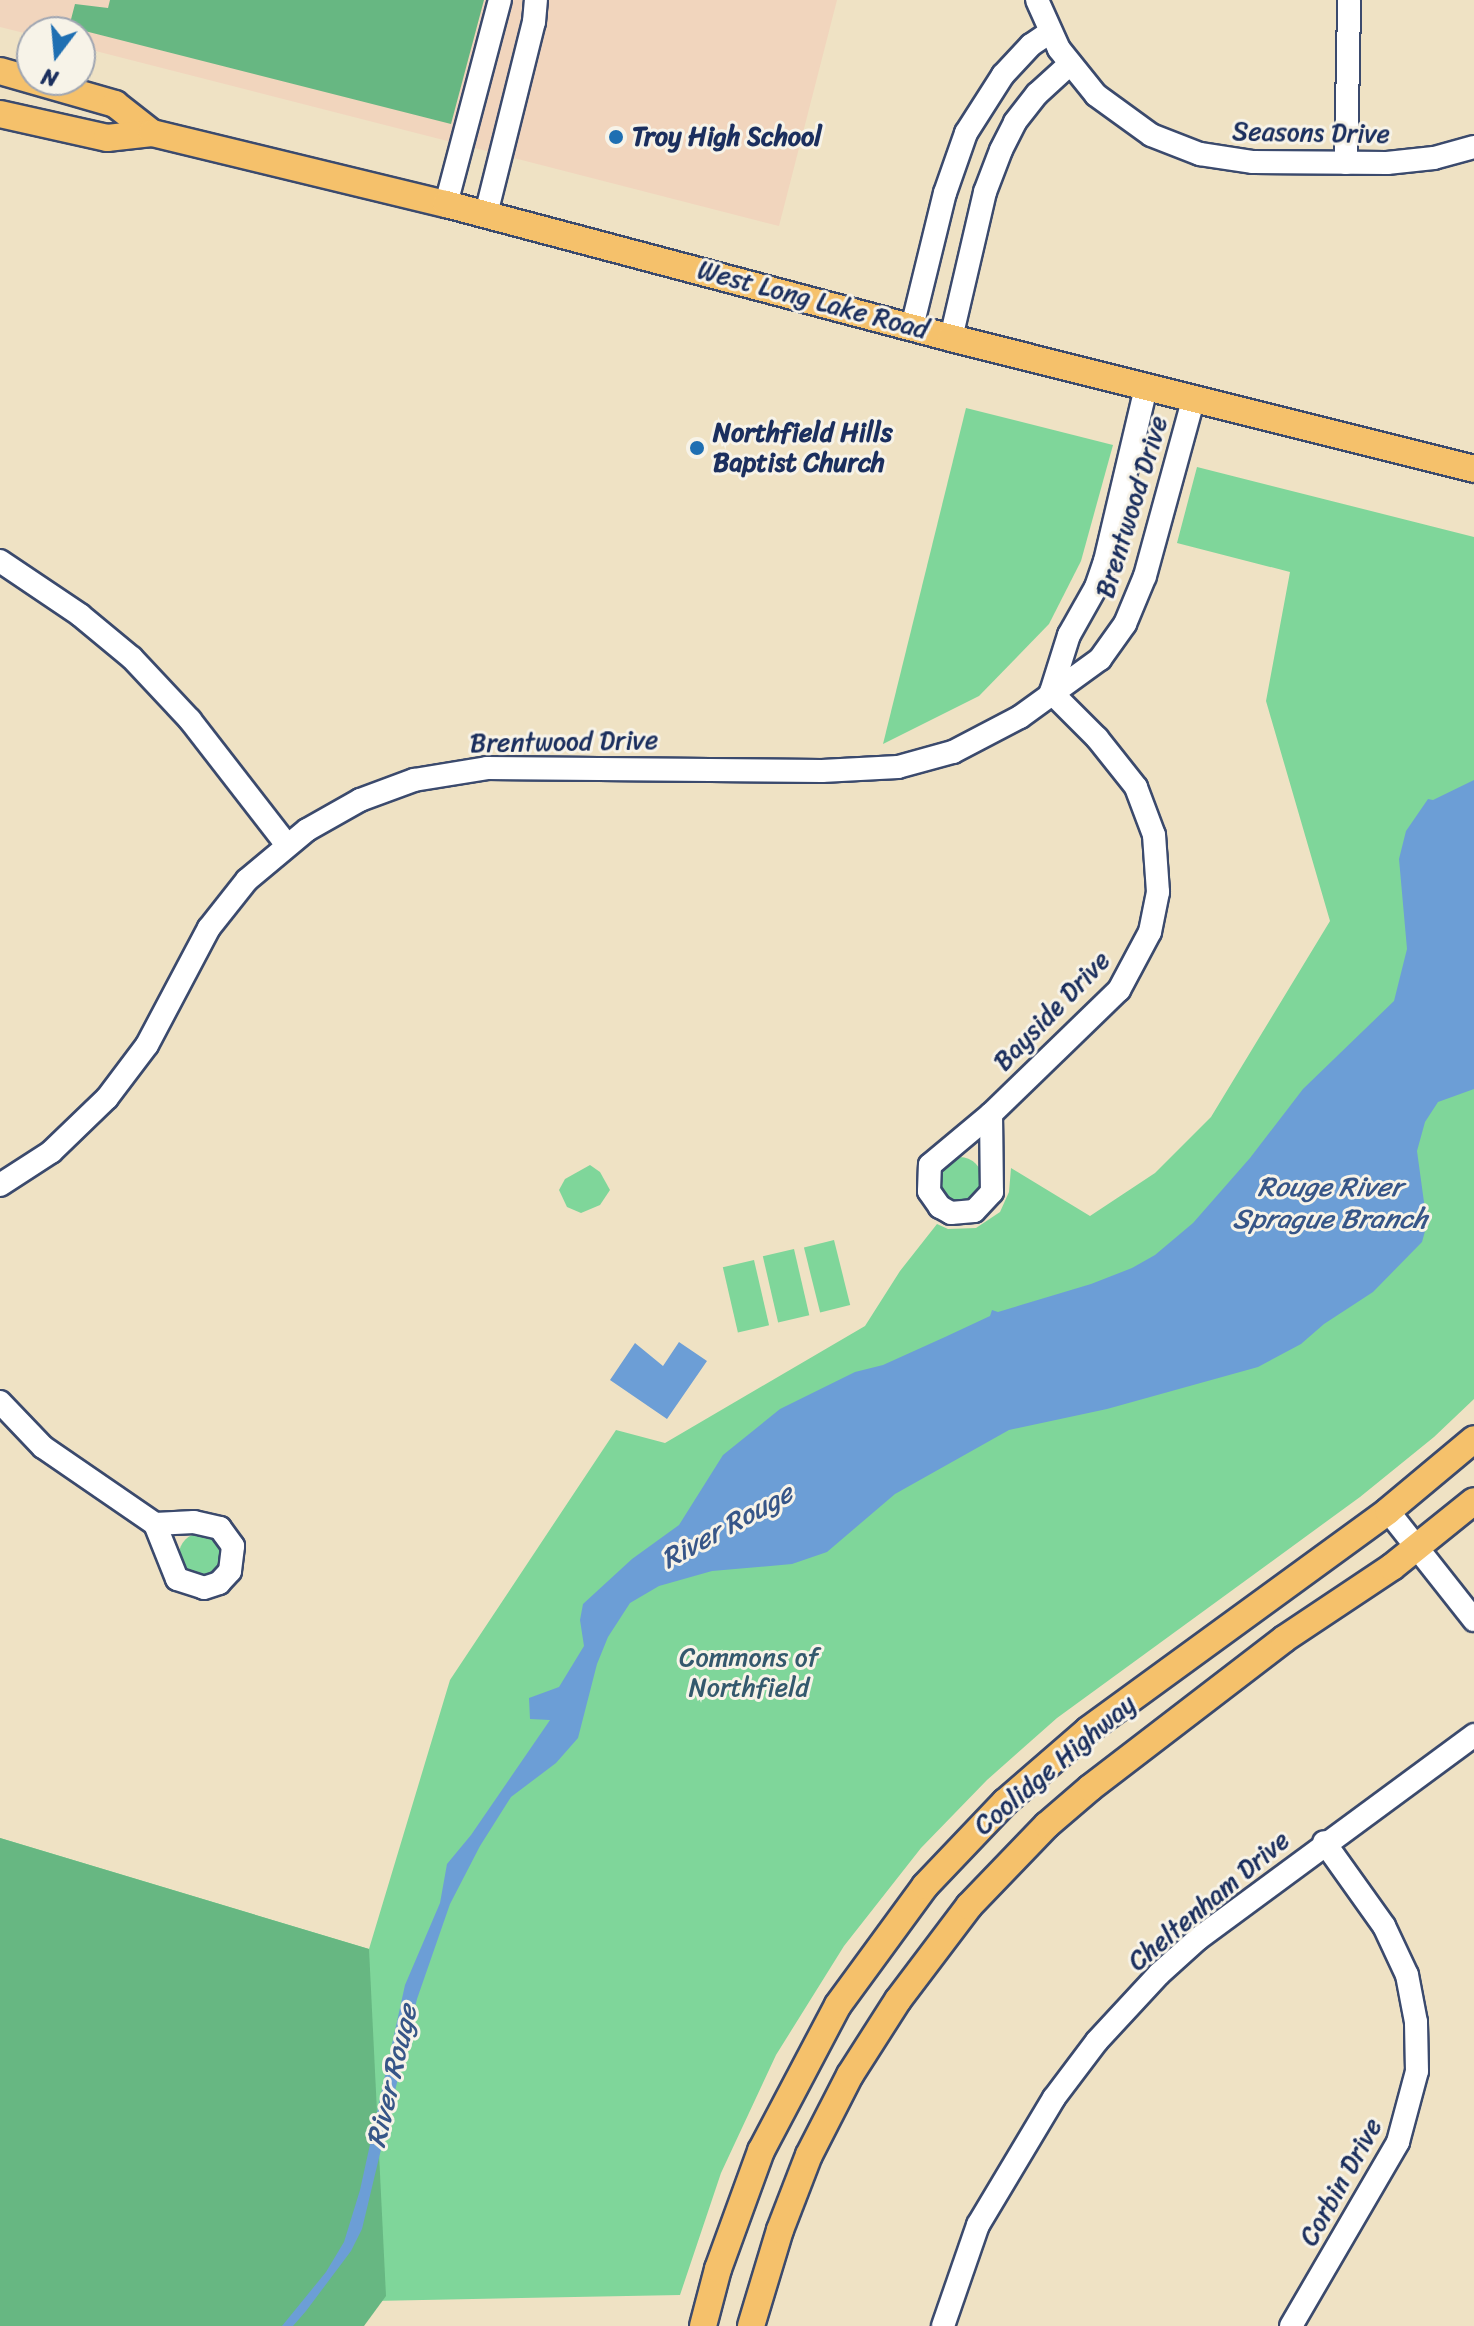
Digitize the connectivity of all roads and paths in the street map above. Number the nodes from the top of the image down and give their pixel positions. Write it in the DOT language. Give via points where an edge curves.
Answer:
graph roads {
  1 [pos="500,0"];
  2 [pos="536,0"];
  3 [pos="1037,0"];
  4 [pos="1349,0"];
  5 [pos="1050,32"];
  6 [pos="1070,64"];
  7 [pos="0,71"];
  8 [pos="0,114"];
  9 [pos="152,133"];
  10 [pos="1474,147"];
  11 [pos="1346,163"];
  12 [pos="446,204"];
  13 [pos="486,214"];
  14 [pos="912,327"];
  15 [pos="951,338"];
  16 [pos="1146,388"];
  17 [pos="1193,400"];
  18 [pos="1474,469"];
  19 [pos="0,561"];
  20 [pos="1051,692"];
  21 [pos="287,845"];
  22 [pos="991,1114"];
  23 [pos="0,1185"];
  24 [pos="0,1402"];
  25 [pos="1474,1439"];
  26 [pos="1474,1501"];
  27 [pos="1388,1511"];
  28 [pos="155,1524"];
  29 [pos="1418,1546"];
  30 [pos="1474,1620"];
  31 [pos="1474,1735"];
  32 [pos="1324,1842"];
  33 [pos="703,2326"];
  34 [pos="751,2326"];
  35 [pos="943,2326"];
  36 [pos="1291,2326"];
  1 -- 12 [label="street"];
  2 -- 13 [label="street"];
  3 -- 5 [label="street, Seasons Drive"];
  4 -- 11 [label="street"];
  5 -- 6 [label="street, Seasons Drive"];
  5 -- 14 [label="street" via="1003,75 966,133 945,193"];
  6 -- 11 [label="street, Seasons Drive" via="1096,95 1135,125 1200,154 1253,162"];
  6 -- 15 [label="street" via="1037,94 1001,150 985,192"];
  7 -- 9 [label="main road, West Long Lake Road" via="115,104"];
  8 -- 9 [label="main road, West Long Lake Road" via="107,138"];
  9 -- 12 [label="main road, West Long Lake Road"];
  10 -- 11 [label="street, Seasons Drive" via="1411,162"];
  12 -- 13 [label="main road, West Long Lake Road"];
  13 -- 14 [label="main road, West Long Lake Road"];
  14 -- 15 [label="main road, West Long Lake Road"];
  15 -- 16 [label="main road, West Long Lake Road"];
  16 -- 17 [label="main road, West Long Lake Road"];
  16 -- 20 [label="street, Brentwood Drive" via="1105,561 1069,635"];
  17 -- 18 [label="main road, West Long Lake Road"];
  17 -- 20 [label="street, Brentwood Drive" via="1130,614 1100,659"];
  19 -- 21 [label="street" via="132,658 190,720"];
  20 -- 21 [label="street, Brentwood Drive" via="985,738 898,767 460,770 360,800"];
  20 -- 22 [label="street, Bayside Drive" via="1136,787 1154,835 1158,892 1150,932 1119,990"];
  21 -- 23 [label="street, Brentwood Drive" via="247,880 209,928 147,1045 107,1098 51,1152"];
  24 -- 28 [label="street" via="43,1447"];
  25 -- 27 [label="main road, Coolidge Highway"];
  26 -- 29 [label="main road, Coolidge Highway"];
  27 -- 29 [label="street"];
  27 -- 33 [label="main road, Coolidge Highway" via="1088,1730 1005,1802 925,1886 838,2005 761,2151"];
  29 -- 30 [label="street"];
  29 -- 34 [label="main road, Coolidge Highway" via="1131,1755 1047,1825 969,1906 907,1987 850,2075 809,2155"];
  31 -- 32 [label="street, Cheltenham Drive"];
  32 -- 35 [label="street, Cheltenham Drive" via="1179,1956 1081,2062 978,2225"];
  32 -- 36 [label="street, Corbin Drive" via="1397,1950 1412,1999 1417,2071 1398,2142"];
}
